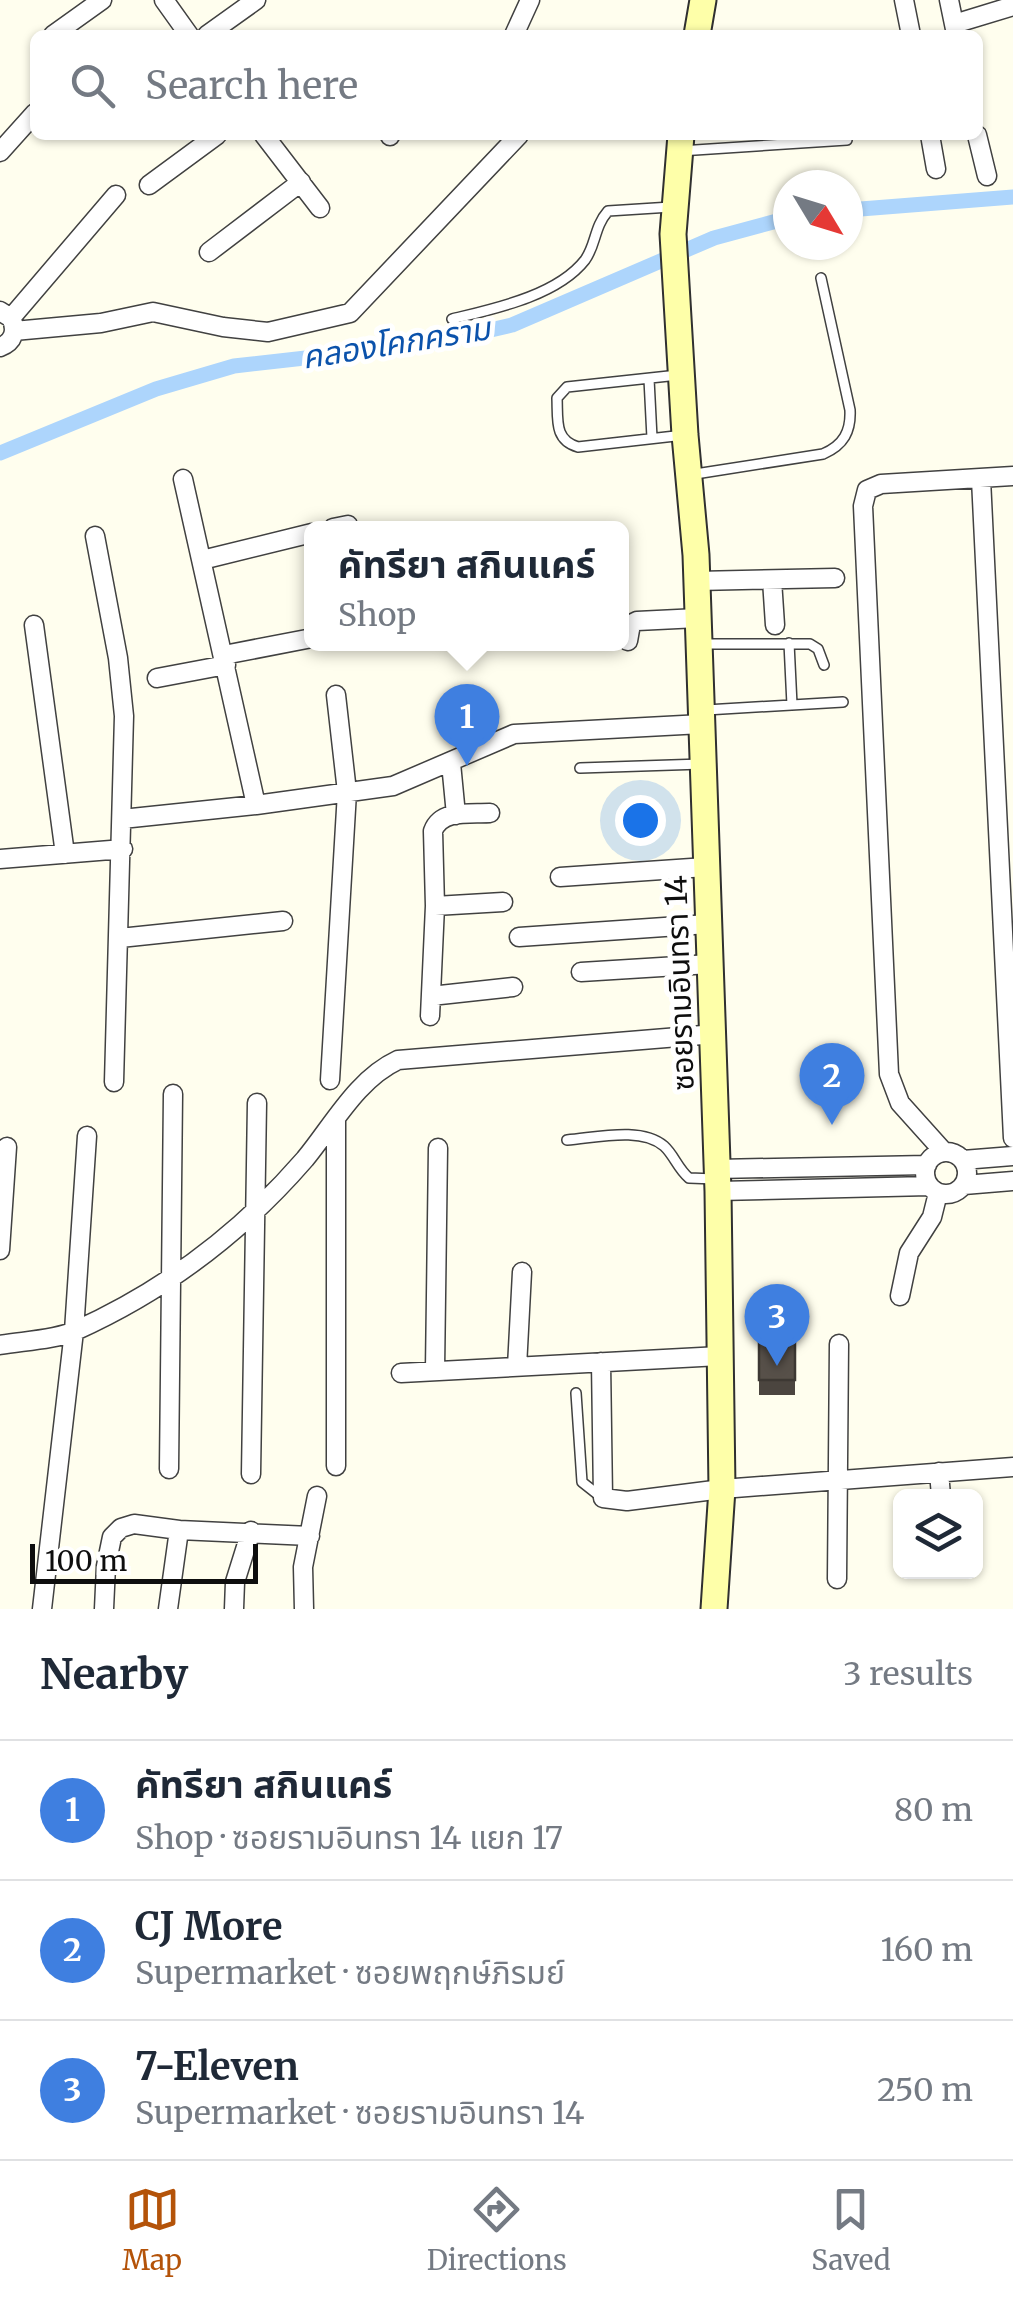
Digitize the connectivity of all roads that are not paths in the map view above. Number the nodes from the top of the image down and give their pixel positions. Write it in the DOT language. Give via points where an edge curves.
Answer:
graph roads {
  1 [pos="102,0"];
  2 [pos="164,0"];
  3 [pos="256,0"];
  4 [pos="530,0"];
  5 [pos="703,0"];
  6 [pos="904,0"];
  7 [pos="950,0"];
  8 [pos="1013,6"];
  9 [pos="60,30"];
  10 [pos="185,30"];
  11 [pos="214,30"];
  12 [pos="516,30"];
  13 [pos="698,30"];
  14 [pos="910,30"];
  15 [pos="956,30"];
  16 [pos="30,119"];
  17 [pos="210,140"];
  18 [pos="268,140"];
  19 [pos="514,140"];
  20 [pos="847,140"];
  21 [pos="931,140"];
  22 [pos="978,140"];
  23 [pos="680,143"];
  24 [pos="0,152"];
  25 [pos="936,169"];
  26 [pos="987,176"];
  27 [pos="301,182"];
  28 [pos="149,185"];
  29 [pos="116,195"];
  30 [pos="674,206"];
  31 [pos="320,208"];
  32 [pos="209,252"];
  33 [pos="821,278"];
  34 [pos="452,319"];
  35 [pos="8,320"];
  36 [pos="0,348"];
  37 [pos="680,375"];
  38 [pos="649,379"];
  39 [pos="685,435"];
  40 [pos="652,438"];
  41 [pos="688,476"];
  42 [pos="1013,476"];
  43 [pos="183,479"];
  44 [pos="981,479"];
  45 [pos="94,536"];
  46 [pos="304,536"];
  47 [pos="202,560"];
  48 [pos="836,578"];
  49 [pos="772,580"];
  50 [pos="697,581"];
  51 [pos="34,625"];
  52 [pos="774,625"];
  53 [pos="699,631"];
  54 [pos="629,635"];
  55 [pos="304,640"];
  56 [pos="790,643"];
  57 [pos="225,660"];
  58 [pos="824,665"];
  59 [pos="156,678"];
  60 [pos="336,695"];
  61 [pos="843,702"];
  62 [pos="792,705"];
  63 [pos="702,717"];
  64 [pos="451,763"];
  65 [pos="703,764"];
  66 [pos="580,768"];
  67 [pos="347,792"];
  68 [pos="256,805"];
  69 [pos="490,814"];
  70 [pos="456,815"];
  71 [pos="122,818"];
  72 [pos="122,849"];
  73 [pos="65,854"];
  74 [pos="0,859"];
  75 [pos="706,867"];
  76 [pos="560,877"];
  77 [pos="503,902"];
  78 [pos="435,906"];
  79 [pos="283,920"];
  80 [pos="708,924"];
  81 [pos="519,937"];
  82 [pos="120,938"];
  83 [pos="710,964"];
  84 [pos="581,972"];
  85 [pos="513,987"];
  86 [pos="431,996"];
  87 [pos="430,1016"];
  88 [pos="714,1034"];
  89 [pos="330,1080"];
  90 [pos="114,1082"];
  91 [pos="173,1094"];
  92 [pos="256,1103"];
  93 [pos="336,1121"];
  94 [pos="87,1136"];
  95 [pos="1013,1138"];
  96 [pos="567,1140"];
  97 [pos="7,1147"];
  98 [pos="438,1148"];
  99 [pos="944,1152"];
  100 [pos="1013,1156"];
  101 [pos="963,1160"];
  102 [pos="927,1165"];
  103 [pos="718,1180"];
  104 [pos="1013,1182"];
  105 [pos="964,1185"];
  106 [pos="934,1189"];
  107 [pos="255,1212"];
  108 [pos="0,1250"];
  109 [pos="522,1272"];
  110 [pos="172,1280"];
  111 [pos="900,1296"];
  112 [pos="84,1326"];
  113 [pos="839,1344"];
  114 [pos="0,1345"];
  115 [pos="720,1356"];
  116 [pos="601,1362"];
  117 [pos="517,1367"];
  118 [pos="434,1370"];
  119 [pos="401,1373"];
  120 [pos="576,1393"];
  121 [pos="336,1466"];
  122 [pos="1013,1466"];
  123 [pos="169,1469"];
  124 [pos="939,1472"];
  125 [pos="251,1474"];
  126 [pos="839,1480"];
  127 [pos="722,1489"];
  128 [pos="940,1489"];
  129 [pos="317,1496"];
  130 [pos="603,1498"];
  131 [pos="179,1530"];
  132 [pos="251,1531"];
  133 [pos="310,1536"];
  134 [pos="836,1579"];
  135 [pos="42,1609"];
  136 [pos="104,1609"];
  137 [pos="168,1609"];
  138 [pos="234,1609"];
  139 [pos="304,1609"];
  140 [pos="714,1609"];
  1 -- 9 [label="street"];
  2 -- 10 [label="street"];
  3 -- 11 [label="street"];
  4 -- 12 [label="street"];
  5 -- 13 [label="street"];
  6 -- 14 [label="street"];
  7 -- 15 [label="street"];
  8 -- 15 [label="street"];
  16 -- 24 [label="street"];
  17 -- 28 [label="street"];
  18 -- 27 [label="street"];
  19 -- 35 [label="street" via="350,313 268,332 153,312 101,323"];
  20 -- 23 [label="lane"];
  21 -- 25 [label="street"];
  22 -- 26 [label="street"];
  23 -- 30 [label="street, ซอยรามอินทรา 14"];
  27 -- 31 [label="street"];
  27 -- 32 [label="street"];
  29 -- 35 [label="street"];
  30 -- 34 [label="lane" via="608,212 587,258 558,282 510,305"];
  30 -- 37 [label="street, ซอยรามอินทรา 14"];
  33 -- 41 [label="lane" via="850,410 846,436 823,454"];
  35 -- 36 [label="street" via="8,343"];
  37 -- 38 [label="lane"];
  37 -- 39 [label="street, ซอยรามอินทรา 14"];
  38 -- 40 [label="lane"];
  38 -- 40 [label="lane" via="572,385 557,398 559,435 566,443"];
  39 -- 40 [label="lane"];
  39 -- 41 [label="street, ซอยรามอินทรา 14"];
  41 -- 50 [label="street, ซอยรามอินทรา 14"];
  42 -- 44 [label="street"];
  43 -- 47 [label="street"];
  44 -- 95 [label="street"];
  44 -- 99 [label="street" via="880,484 867,490 863,506 888,1074 900,1103"];
  45 -- 71 [label="street" via="124,716"];
  46 -- 47 [label="street"];
  47 -- 57 [label="street"];
  48 -- 49 [label="street"];
  49 -- 50 [label="street"];
  49 -- 52 [label="street"];
  50 -- 53 [label="street, ซอยรามอินทรา 14"];
  51 -- 73 [label="street"];
  53 -- 54 [label="street" via="637,621"];
  53 -- 56 [label="lane"];
  53 -- 63 [label="street, ซอยรามอินทรา 14"];
  55 -- 57 [label="street"];
  56 -- 58 [label="lane" via="814,646"];
  56 -- 62 [label="lane"];
  57 -- 59 [label="street"];
  57 -- 68 [label="street"];
  60 -- 67 [label="street"];
  61 -- 62 [label="lane"];
  62 -- 63 [label="lane"];
  63 -- 64 [label="street" via="514,734"];
  63 -- 65 [label="street, ซอยรามอินทรา 14"];
  64 -- 67 [label="street" via="393,786"];
  64 -- 70 [label="street"];
  65 -- 66 [label="lane"];
  65 -- 75 [label="street, ซอยรามอินทรา 14"];
  67 -- 68 [label="street"];
  67 -- 89 [label="street"];
  68 -- 71 [label="street"];
  69 -- 70 [label="street"];
  70 -- 78 [label="street" via="436,822"];
  71 -- 72 [label="street"];
  72 -- 73 [label="street"];
  72 -- 82 [label="street"];
  73 -- 74 [label="street"];
  75 -- 76 [label="street"];
  75 -- 80 [label="street, ซอยรามอินทรา 14"];
  77 -- 78 [label="street"];
  78 -- 86 [label="street"];
  79 -- 82 [label="street"];
  80 -- 81 [label="street"];
  80 -- 83 [label="street, ซอยรามอินทรา 14"];
  82 -- 90 [label="street"];
  83 -- 84 [label="street"];
  83 -- 88 [label="street, ซอยรามอินทรา 14"];
  85 -- 86 [label="street"];
  86 -- 87 [label="street"];
  88 -- 93 [label="street" via="398,1060 364,1084"];
  88 -- 103 [label="street, ซอยรามอินทรา 14"];
  91 -- 110 [label="street"];
  92 -- 107 [label="street"];
  93 -- 107 [label="street"];
  93 -- 121 [label="street"];
  94 -- 112 [label="street"];
  96 -- 103 [label="lane" via="653,1139 688,1178"];
  97 -- 108 [label="street"];
  98 -- 118 [label="street"];
  99 -- 101 [label="street"];
  99 -- 102 [label="street"];
  100 -- 101 [label="street"];
  101 -- 105 [label="street"];
  102 -- 103 [label="street"];
  102 -- 106 [label="street"];
  103 -- 106 [label="street"];
  103 -- 115 [label="street, ซอยรามอินทรา 14"];
  104 -- 105 [label="street"];
  105 -- 106 [label="street" via="957,1192"];
  106 -- 111 [label="street" via="932,1217 909,1253"];
  107 -- 110 [label="street"];
  107 -- 125 [label="street"];
  109 -- 117 [label="street"];
  110 -- 112 [label="street"];
  110 -- 123 [label="street"];
  112 -- 114 [label="street"];
  112 -- 135 [label="street"];
  113 -- 126 [label="street"];
  115 -- 116 [label="street"];
  115 -- 127 [label="street, ซอยรามอินทรา 14"];
  116 -- 117 [label="street"];
  116 -- 130 [label="street"];
  117 -- 118 [label="street"];
  118 -- 119 [label="street"];
  120 -- 130 [label="lane" via="582,1482"];
  122 -- 124 [label="street"];
  124 -- 126 [label="street"];
  124 -- 128 [label="street"];
  126 -- 127 [label="street"];
  126 -- 134 [label="street"];
  127 -- 130 [label="street"];
  127 -- 140 [label="street, ซอยรามอินทรา 14"];
  129 -- 133 [label="street"];
  131 -- 132 [label="street"];
  131 -- 136 [label="street" via="120,1528 106,1566"];
  131 -- 137 [label="street"];
  132 -- 133 [label="street"];
  132 -- 138 [label="street"];
  133 -- 139 [label="street"];
}
